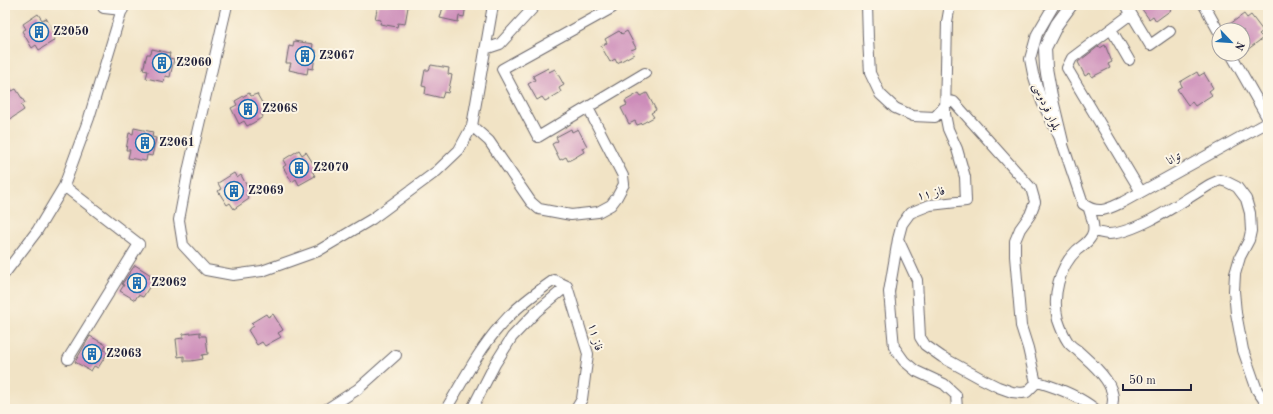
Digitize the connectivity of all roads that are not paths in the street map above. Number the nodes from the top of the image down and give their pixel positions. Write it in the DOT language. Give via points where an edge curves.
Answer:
graph roads {
  1 [pos="105,5"];
  2 [pos="227,5"];
  3 [pos="493,5"];
  4 [pos="533,5"];
  5 [pos="867,5"];
  6 [pos="950,5"];
  7 [pos="1054,5"];
  8 [pos="1071,5"];
  9 [pos="1204,5"];
  10 [pos="122,7"];
  11 [pos="612,8"];
  12 [pos="1129,10"];
  13 [pos="1213,22"];
  14 [pos="1111,30"];
  15 [pos="1170,30"];
  16 [pos="485,49"];
  17 [pos="1129,60"];
  18 [pos="1236,62"];
  19 [pos="645,73"];
  20 [pos="945,107"];
  21 [pos="588,108"];
  22 [pos="1268,121"];
  23 [pos="472,126"];
  24 [pos="1062,142"];
  25 [pos="64,186"];
  26 [pos="1141,192"];
  27 [pos="1089,209"];
  28 [pos="1094,231"];
  29 [pos="898,239"];
  30 [pos="5,272"];
  31 [pos="567,286"];
  32 [pos="396,355"];
  33 [pos="68,359"];
  34 [pos="1036,383"];
  35 [pos="1268,406"];
  36 [pos="327,409"];
  37 [pos="446,409"];
  38 [pos="472,409"];
  39 [pos="576,409"];
  40 [pos="956,409"];
  41 [pos="1095,409"];
  42 [pos="1111,409"];
  1 -- 10 [label="main road" via="104,7"];
  2 -- 23 [label="street" via="179,220 183,245 206,270 233,275 262,271 318,251 372,219 437,171 459,150"];
  3 -- 16 [label="street"];
  4 -- 16 [label="street" via="534,7 500,44"];
  5 -- 20 [label="street" via="870,73 880,94 895,108 913,116 935,117"];
  6 -- 20 [label="street, فاز ۱۱" via="947,22"];
  7 -- 24 [label="street, بلوار فردوسی" via="1037,34 1030,59 1042,102"];
  8 -- 24 [label="main road, بلوار فردوسی" via="1057,24 1045,48 1051,96"];
  9 -- 13 [label="street"];
  10 -- 25 [label="street" via="89,118"];
  11 -- 21 [label="street" via="502,69 538,137"];
  12 -- 14 [label="street"];
  12 -- 15 [label="street" via="1150,45"];
  14 -- 17 [label="street"];
  14 -- 26 [label="street" via="1072,58 1067,68"];
  16 -- 23 [label="street"];
  18 -- 22 [label="street"];
  19 -- 21 [label="street"];
  20 -- 29 [label="street, فاز ۱۱" via="948,129 957,148 965,177 966,201 930,205 910,212 902,224"];
  20 -- 34 [label="street" via="949,101 954,102 1031,188 1035,202 1015,241 1015,256 1022,326"];
  21 -- 23 [label="street" via="623,176 624,184 611,205 598,212 571,215 539,209 531,202 489,141"];
  22 -- 26 [label="street, توانا"];
  24 -- 27 [label="street, بلوار فردوسی" via="1083,204"];
  25 -- 30 [label="street" via="37,231"];
  25 -- 33 [label="street" via="139,244"];
  26 -- 27 [label="street, توانا" via="1106,210"];
  27 -- 28 [label="street, بلوار فردوسی"];
  28 -- 35 [label="street" via="1107,234 1125,231 1154,218 1220,180 1237,186 1246,199 1251,231 1235,274 1236,313 1243,350 1257,390"];
  28 -- 42 [label="street" via="1092,237 1066,264 1055,297 1058,320 1068,342 1110,385 1114,398"];
  29 -- 34 [label="street" via="917,280 920,337 925,345 942,358 1005,390 1027,392"];
  29 -- 40 [label="street, فاز ۱۱" via="889,292 894,347 904,362 916,371 944,384 956,395"];
  31 -- 37 [label="street" via="554,280 531,296 500,326 480,352"];
  31 -- 38 [label="street" via="536,312 512,337"];
  31 -- 39 [label="street, فاز ۱۱" via="588,354 582,399"];
  32 -- 36 [label="street" via="358,389"];
  34 -- 41 [label="street" via="1074,395"];
}
